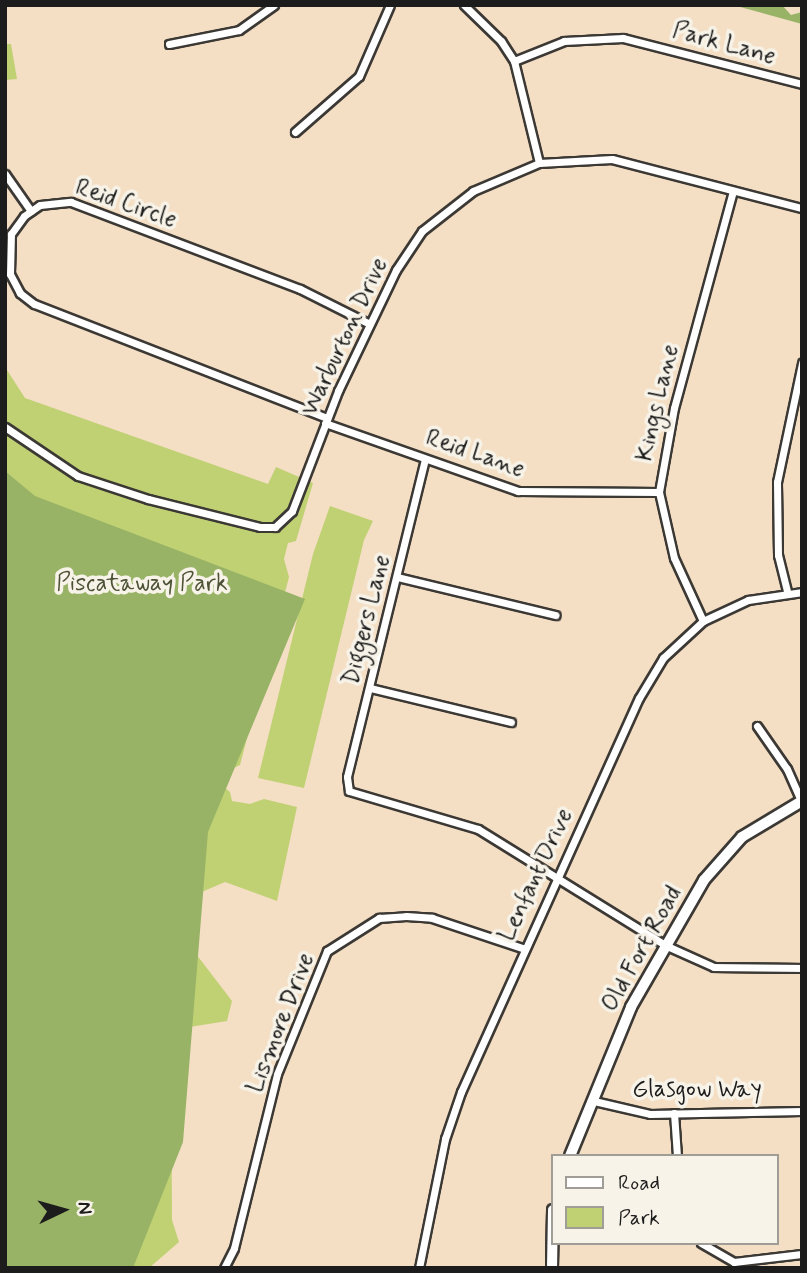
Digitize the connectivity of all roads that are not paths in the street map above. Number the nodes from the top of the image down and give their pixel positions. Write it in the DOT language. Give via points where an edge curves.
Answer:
graph roads {
  1 [pos="274,5"];
  2 [pos="390,5"];
  3 [pos="464,5"];
  4 [pos="169,44"];
  5 [pos="514,61"];
  6 [pos="802,84"];
  7 [pos="295,132"];
  8 [pos="539,163"];
  9 [pos="5,174"];
  10 [pos="733,191"];
  11 [pos="802,208"];
  12 [pos="31,211"];
  13 [pos="368,323"];
  14 [pos="802,363"];
  15 [pos="326,421"];
  16 [pos="5,427"];
  17 [pos="425,459"];
  18 [pos="659,492"];
  19 [pos="397,577"];
  20 [pos="787,591"];
  21 [pos="802,592"];
  22 [pos="555,615"];
  23 [pos="704,621"];
  24 [pos="370,688"];
  25 [pos="511,722"];
  26 [pos="757,726"];
  27 [pos="802,801"];
  28 [pos="558,878"];
  29 [pos="667,946"];
  30 [pos="522,948"];
  31 [pos="802,968"];
  32 [pos="594,1101"];
  33 [pos="802,1111"];
  34 [pos="674,1113"];
  35 [pos="571,1154"];
  36 [pos="677,1154"];
  37 [pos="552,1245"];
  38 [pos="704,1245"];
  39 [pos="802,1254"];
  40 [pos="224,1268"];
  41 [pos="419,1268"];
  42 [pos="552,1268"];
  1 -- 4 [label="street" via="240,30"];
  2 -- 7 [label="street" via="359,76"];
  3 -- 5 [label="street" via="501,41"];
  5 -- 6 [label="street, Park Lane" via="564,41 623,38"];
  5 -- 8 [label="street"];
  8 -- 10 [label="street, Warburton Drive" via="622,160"];
  8 -- 13 [label="street, Warburton Drive" via="484,184 432,220 406,254"];
  9 -- 12 [label="street"];
  10 -- 11 [label="street, Warburton Drive"];
  10 -- 18 [label="street, Kings Lane" via="674,408"];
  12 -- 13 [label="street, Reid Circle" via="56,201 85,205 300,289"];
  12 -- 15 [label="street" via="11,234 7,258 16,288 34,304"];
  13 -- 15 [label="street, Warburton Drive"];
  14 -- 20 [label="street" via="777,482 778,555"];
  15 -- 16 [label="street, Warburton Drive" via="292,511 279,525 260,527 78,476"];
  15 -- 17 [label="street, Reid Lane"];
  17 -- 18 [label="street, Reid Lane" via="487,483 529,493"];
  17 -- 19 [label="street, Diggers Lane"];
  18 -- 23 [label="street, Kings Lane" via="674,558"];
  19 -- 22 [label="street"];
  19 -- 24 [label="street, Diggers Lane"];
  20 -- 21 [label="street, Lenfant Drive"];
  20 -- 23 [label="street, Lenfant Drive" via="748,600"];
  23 -- 28 [label="street, Lenfant Drive" via="663,657 639,698"];
  24 -- 25 [label="street"];
  24 -- 28 [label="street, Diggers Lane" via="347,777 349,790 463,823"];
  26 -- 27 [label="street" via="787,769"];
  27 -- 29 [label="main road, Old Fort Road" via="742,837 716,863"];
  28 -- 29 [label="street"];
  28 -- 30 [label="street, Lenfant Drive"];
  29 -- 31 [label="street" via="714,967"];
  29 -- 32 [label="main road, Old Fort Road" via="631,1007"];
  30 -- 40 [label="street, Lismore Drive" via="432,918 406,916 379,918 327,951 277,1074 234,1248"];
  30 -- 41 [label="street, Lenfant Drive" via="445,1139"];
  32 -- 34 [label="street, Glasgow Way" via="650,1114"];
  32 -- 35 [label="main road, Old Fort Road"];
  33 -- 34 [label="street, Glasgow Way"];
  34 -- 36 [label="street"];
  37 -- 42 [label="main road"];
  38 -- 39 [label="street" via="734,1262"];
}
